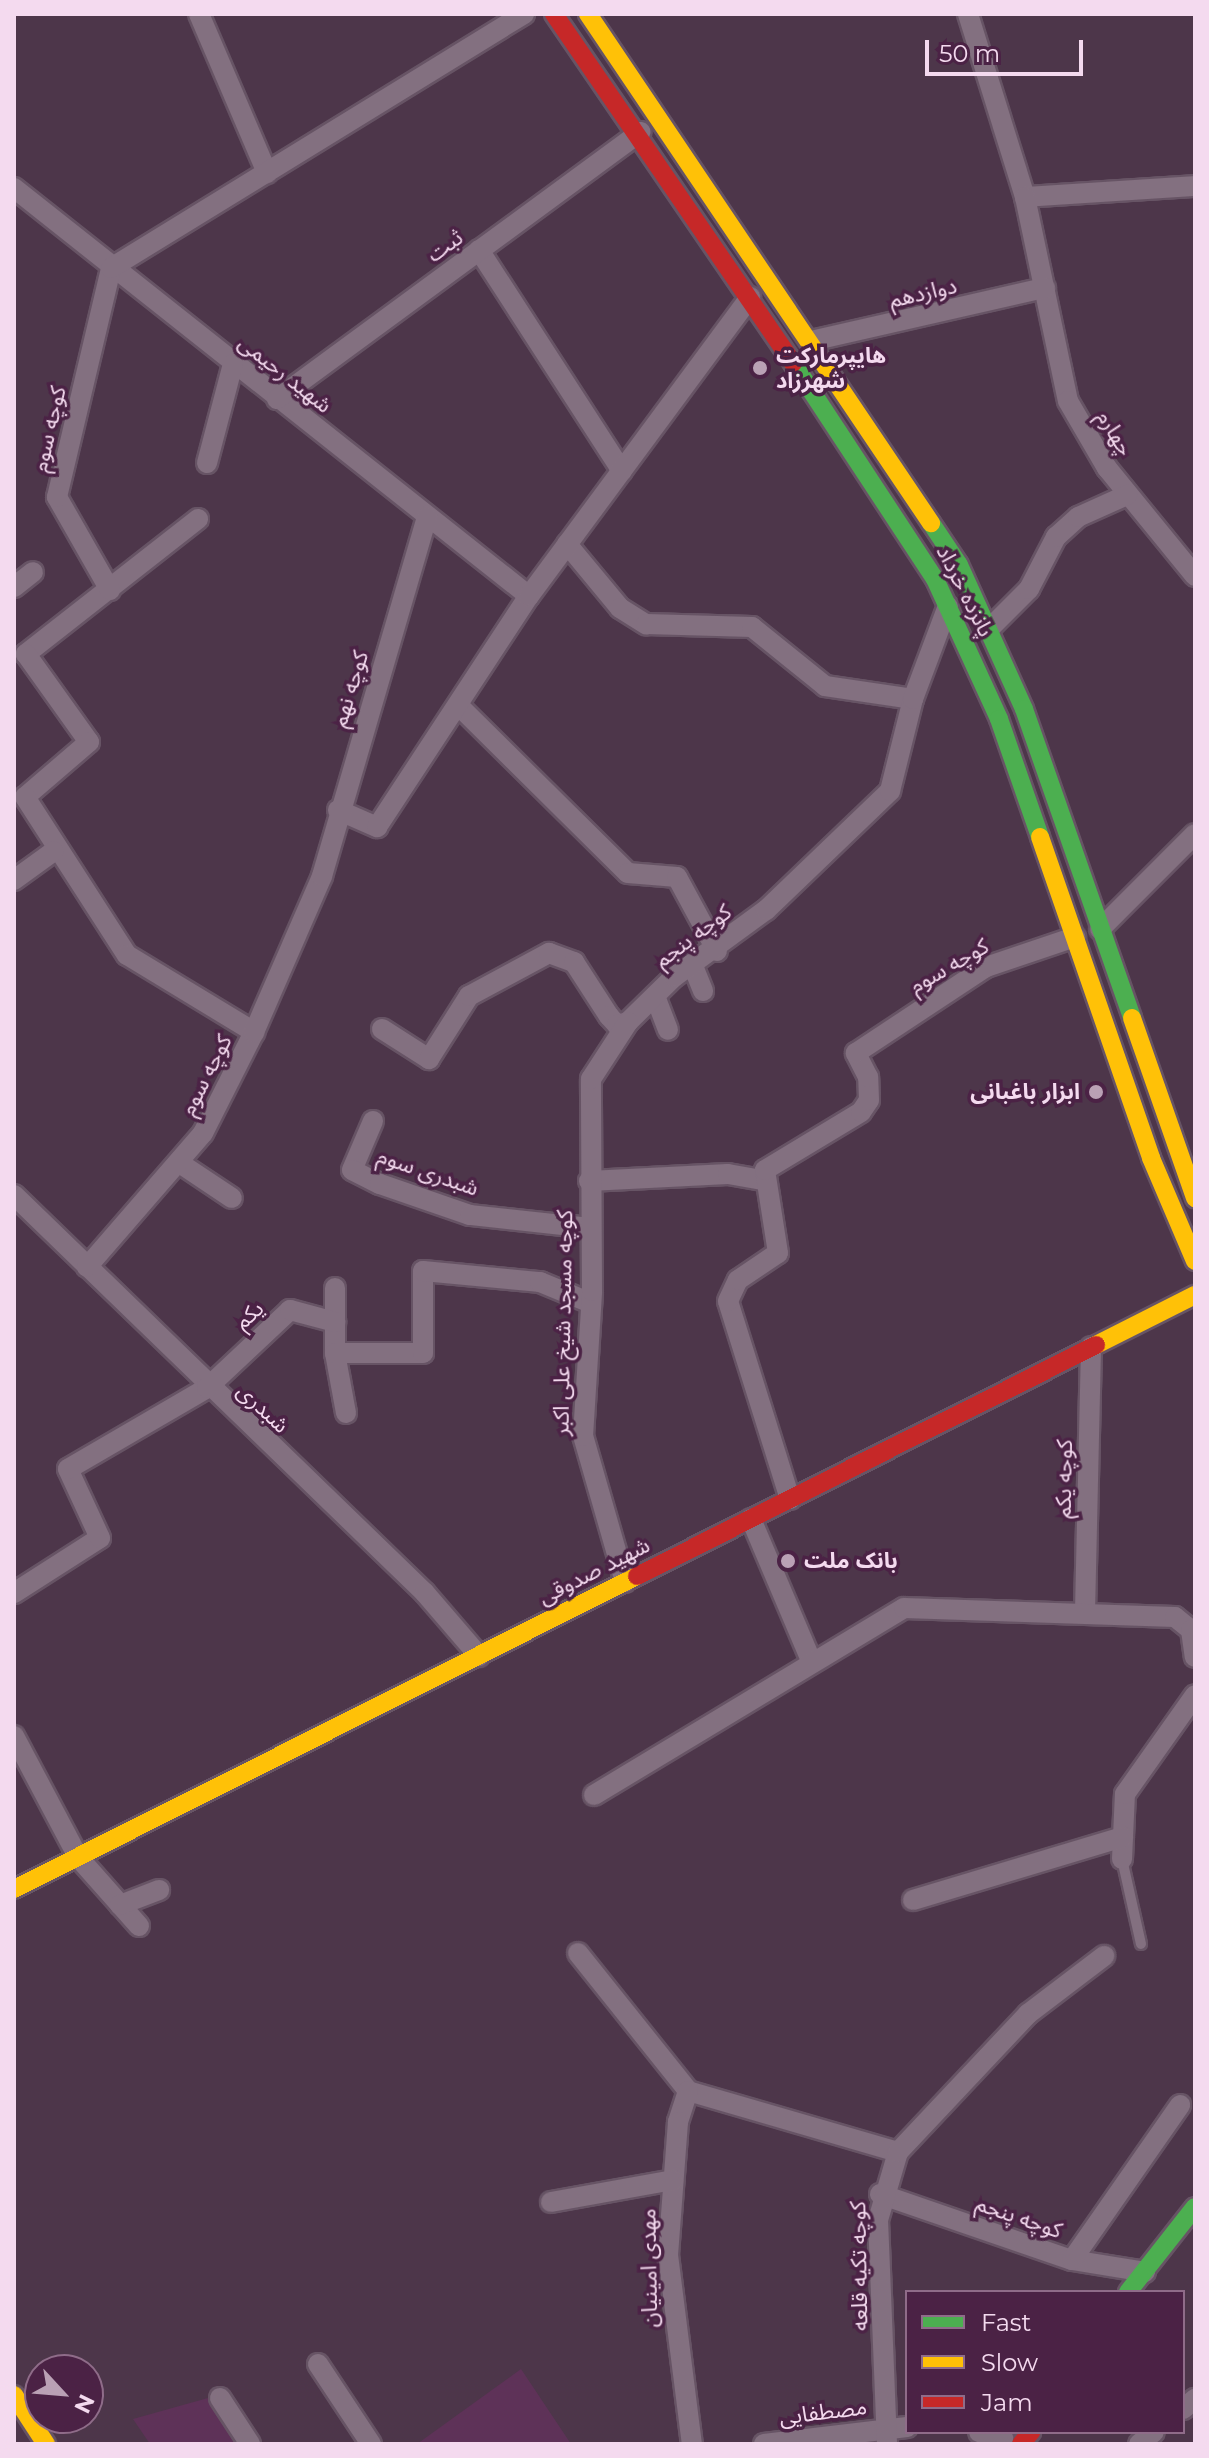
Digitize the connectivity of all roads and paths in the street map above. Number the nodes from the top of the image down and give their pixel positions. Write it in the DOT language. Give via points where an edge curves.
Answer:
graph roads {
  1 [pos="199,14"];
  2 [pos="524,14"];
  3 [pos="554,14"];
  4 [pos="588,14"];
  5 [pos="968,14"];
  6 [pos="641,132"];
  7 [pos="267,173"];
  8 [pos="1195,186"];
  9 [pos="14,188"];
  10 [pos="1025,197"];
  11 [pos="479,250"];
  12 [pos="111,268"];
  13 [pos="1045,288"];
  14 [pos="750,297"];
  15 [pos="811,341"];
  16 [pos="233,364"];
  17 [pos="277,399"];
  18 [pos="207,463"];
  19 [pos="622,471"];
  20 [pos="1127,495"];
  21 [pos="427,517"];
  22 [pos="198,519"];
  23 [pos="567,544"];
  24 [pos="33,572"];
  25 [pos="1195,576"];
  26 [pos="14,587"];
  27 [pos="110,590"];
  28 [pos="529,596"];
  29 [pos="948,606"];
  30 [pos="988,630"];
  31 [pos="913,699"];
  32 [pos="458,705"];
  33 [pos="338,810"];
  34 [pos="1195,834"];
  35 [pos="54,851"];
  36 [pos="322,876"];
  37 [pos="14,880"];
  38 [pos="1100,929"];
  39 [pos="1075,937"];
  40 [pos="717,951"];
  41 [pos="693,966"];
  42 [pos="703,991"];
  43 [pos="655,996"];
  44 [pos="628,1022"];
  45 [pos="382,1029"];
  46 [pos="668,1030"];
  47 [pos="254,1032"];
  48 [pos="373,1121"];
  49 [pos="181,1164"];
  50 [pos="763,1180"];
  51 [pos="589,1181"];
  52 [pos="14,1195"];
  53 [pos="232,1198"];
  54 [pos="1195,1198"];
  55 [pos="589,1228"];
  56 [pos="1195,1261"];
  57 [pos="87,1267"];
  58 [pos="335,1288"];
  59 [pos="1195,1295"];
  60 [pos="591,1303"];
  61 [pos="335,1322"];
  62 [pos="1091,1347"];
  63 [pos="335,1353"];
  64 [pos="207,1388"];
  65 [pos="346,1413"];
  66 [pos="790,1499"];
  67 [pos="751,1519"];
  68 [pos="625,1582"];
  69 [pos="14,1593"];
  70 [pos="1085,1612"];
  71 [pos="479,1656"];
  72 [pos="1195,1657"];
  73 [pos="812,1663"];
  74 [pos="1195,1695"];
  75 [pos="14,1736"];
  76 [pos="594,1795"];
  77 [pos="1123,1837"];
  78 [pos="78,1857"];
  79 [pos="1122,1859"];
  80 [pos="14,1889"];
  81 [pos="159,1890"];
  82 [pos="913,1900"];
  83 [pos="120,1905"];
  84 [pos="139,1926"];
  85 [pos="1141,1944"];
  86 [pos="578,1953"];
  87 [pos="1104,1956"];
  88 [pos="688,2091"];
  89 [pos="1180,2105"];
  90 [pos="898,2152"];
  91 [pos="673,2180"];
  92 [pos="880,2194"];
  93 [pos="551,2202"];
  94 [pos="1195,2207"];
  95 [pos="1195,2236"];
  96 [pos="1072,2260"];
  97 [pos="1148,2282"];
  98 [pos="318,2364"];
  99 [pos="14,2395"];
  100 [pos="220,2398"];
  101 [pos="14,2423"];
  102 [pos="894,2433"];
  103 [pos="986,2434"];
  104 [pos="1007,2440"];
  105 [pos="26,2444"];
  106 [pos="46,2444"];
  107 [pos="250,2444"];
  108 [pos="371,2444"];
  109 [pos="692,2444"];
  110 [pos="764,2444"];
  1 -- 7 [label="street"];
  2 -- 7 [label="street"];
  3 -- 6 [label="main road, پانزده خرداد"];
  4 -- 15 [label="main road, پانزده خرداد"];
  5 -- 10 [label="street, چهارم"];
  6 -- 11 [label="street, ثبت"];
  6 -- 14 [label="main road, پانزده خرداد"];
  7 -- 12 [label="street"];
  8 -- 10 [label="street"];
  9 -- 12 [label="street, شهید رحیمی"];
  10 -- 13 [label="street, چهارم"];
  11 -- 17 [label="street, ثبت"];
  11 -- 19 [label="street"];
  12 -- 16 [label="street, شهید رحیمی"];
  12 -- 27 [label="street, کوچه سوم" via="57,497"];
  13 -- 15 [label="street, دوازدهم"];
  13 -- 20 [label="street, چهارم" via="1068,401"];
  14 -- 19 [label="street"];
  14 -- 29 [label="main road, پانزده خرداد"];
  15 -- 30 [label="main road, پانزده خرداد" via="959,565"];
  16 -- 17 [label="street, شهید رحیمی"];
  16 -- 18 [label="street"];
  17 -- 21 [label="street, شهید رحیمی"];
  19 -- 23 [label="street"];
  20 -- 25 [label="street, چهارم"];
  20 -- 30 [label="street" via="1078,517 1056,537 1029,589"];
  21 -- 28 [label="street, شهید رحیمی"];
  21 -- 33 [label="street, کوچه نهم"];
  22 -- 27 [label="street"];
  23 -- 28 [label="street"];
  23 -- 31 [label="street" via="620,608 646,624 752,627 771,635 825,686"];
  24 -- 26 [label="street"];
  27 -- 35 [label="street" via="26,654 89,742 25,797"];
  28 -- 32 [label="street"];
  29 -- 31 [label="street, کوچه پنجم"];
  29 -- 39 [label="main road, پانزده خرداد" via="999,719"];
  30 -- 38 [label="main road, پانزده خرداد" via="1024,709"];
  31 -- 40 [label="street, کوچه پنجم" via="890,791"];
  32 -- 33 [label="street" via="377,827"];
  32 -- 40 [label="street" via="628,873 677,877"];
  33 -- 36 [label="street, کوچه نهم"];
  34 -- 38 [label="street"];
  35 -- 37 [label="street"];
  35 -- 47 [label="street" via="127,955"];
  36 -- 47 [label="street, کوچه سوم"];
  38 -- 39 [label="main road"];
  38 -- 54 [label="main road, پانزده خرداد"];
  39 -- 50 [label="street, کوچه سوم" via="986,967 856,1053 868,1077 869,1100 861,1112 765,1170"];
  39 -- 56 [label="main road, پانزده خرداد"];
  40 -- 41 [label="street, کوچه پنجم"];
  41 -- 42 [label="street"];
  41 -- 43 [label="street, کوچه پنجم"];
  43 -- 44 [label="street, کوچه پنجم"];
  43 -- 46 [label="street"];
  44 -- 45 [label="street" via="617,1025 574,962 549,953 469,996 429,1059"];
  44 -- 51 [label="street, کوچه مسجد شیخ علی اکبر" via="591,1079"];
  47 -- 49 [label="street, کوچه سوم"];
  48 -- 55 [label="street, شبدری سوم" via="352,1170 380,1184 470,1215"];
  49 -- 53 [label="street"];
  49 -- 57 [label="street, کوچه سوم"];
  50 -- 51 [label="street" via="728,1174"];
  50 -- 66 [label="street" via="778,1253 738,1280 728,1301"];
  51 -- 55 [label="street, کوچه مسجد شیخ علی اکبر"];
  52 -- 57 [label="street, شبدری"];
  55 -- 60 [label="street, کوچه مسجد شیخ علی اکبر"];
  57 -- 64 [label="street, شبدری"];
  58 -- 61 [label="street"];
  59 -- 62 [label="main road, شهید صدوقی"];
  60 -- 63 [label="street" via="540,1282 423,1271 423,1353"];
  60 -- 68 [label="street, کوچه مسجد شیخ علی اکبر" via="583,1436"];
  61 -- 63 [label="street"];
  61 -- 64 [label="street, یکم" via="290,1310"];
  62 -- 66 [label="main road, شهید صدوقی"];
  62 -- 70 [label="street, کوچه یکم"];
  63 -- 65 [label="street"];
  64 -- 69 [label="street" via="68,1469 100,1538"];
  64 -- 71 [label="street, شبدری" via="425,1593"];
  66 -- 67 [label="main road, شهید صدوقی"];
  67 -- 68 [label="main road, شهید صدوقی"];
  67 -- 73 [label="street"];
  68 -- 71 [label="main road, شهید صدوقی"];
  70 -- 72 [label="street" via="1175,1617 1191,1630"];
  70 -- 73 [label="street" via="904,1608"];
  71 -- 78 [label="main road, شهید صدوقی"];
  73 -- 76 [label="street"];
  74 -- 77 [label="street" via="1125,1794"];
  75 -- 78 [label="street"];
  77 -- 79 [label="street"];
  77 -- 82 [label="street"];
  78 -- 80 [label="main road, شهید صدوقی"];
  78 -- 83 [label="street"];
  79 -- 85 [label="lane"];
  81 -- 83 [label="street"];
  83 -- 84 [label="street"];
  86 -- 88 [label="street"];
  87 -- 90 [label="street, کوچه تکیه قلعه" via="1028,2014"];
  88 -- 90 [label="street"];
  88 -- 91 [label="street, مهدی امینیان"];
  89 -- 96 [label="street"];
  90 -- 92 [label="street, کوچه تکیه قلعه"];
  91 -- 93 [label="street"];
  91 -- 109 [label="street, مهدی امینیان" via="674,2336"];
  92 -- 96 [label="street, کوچه پنجم"];
  92 -- 102 [label="street, کوچه تکیه قلعه"];
  94 -- 97 [label="main road"];
  95 -- 97 [label="main road"];
  96 -- 97 [label="street, کوچه پنجم"];
  98 -- 108 [label="street"];
  99 -- 106 [label="main road"];
  100 -- 107 [label="street"];
  101 -- 105 [label="main road"];
  102 -- 110 [label="street, مصطفایی"];
  103 -- 104 [label="street"];
}
